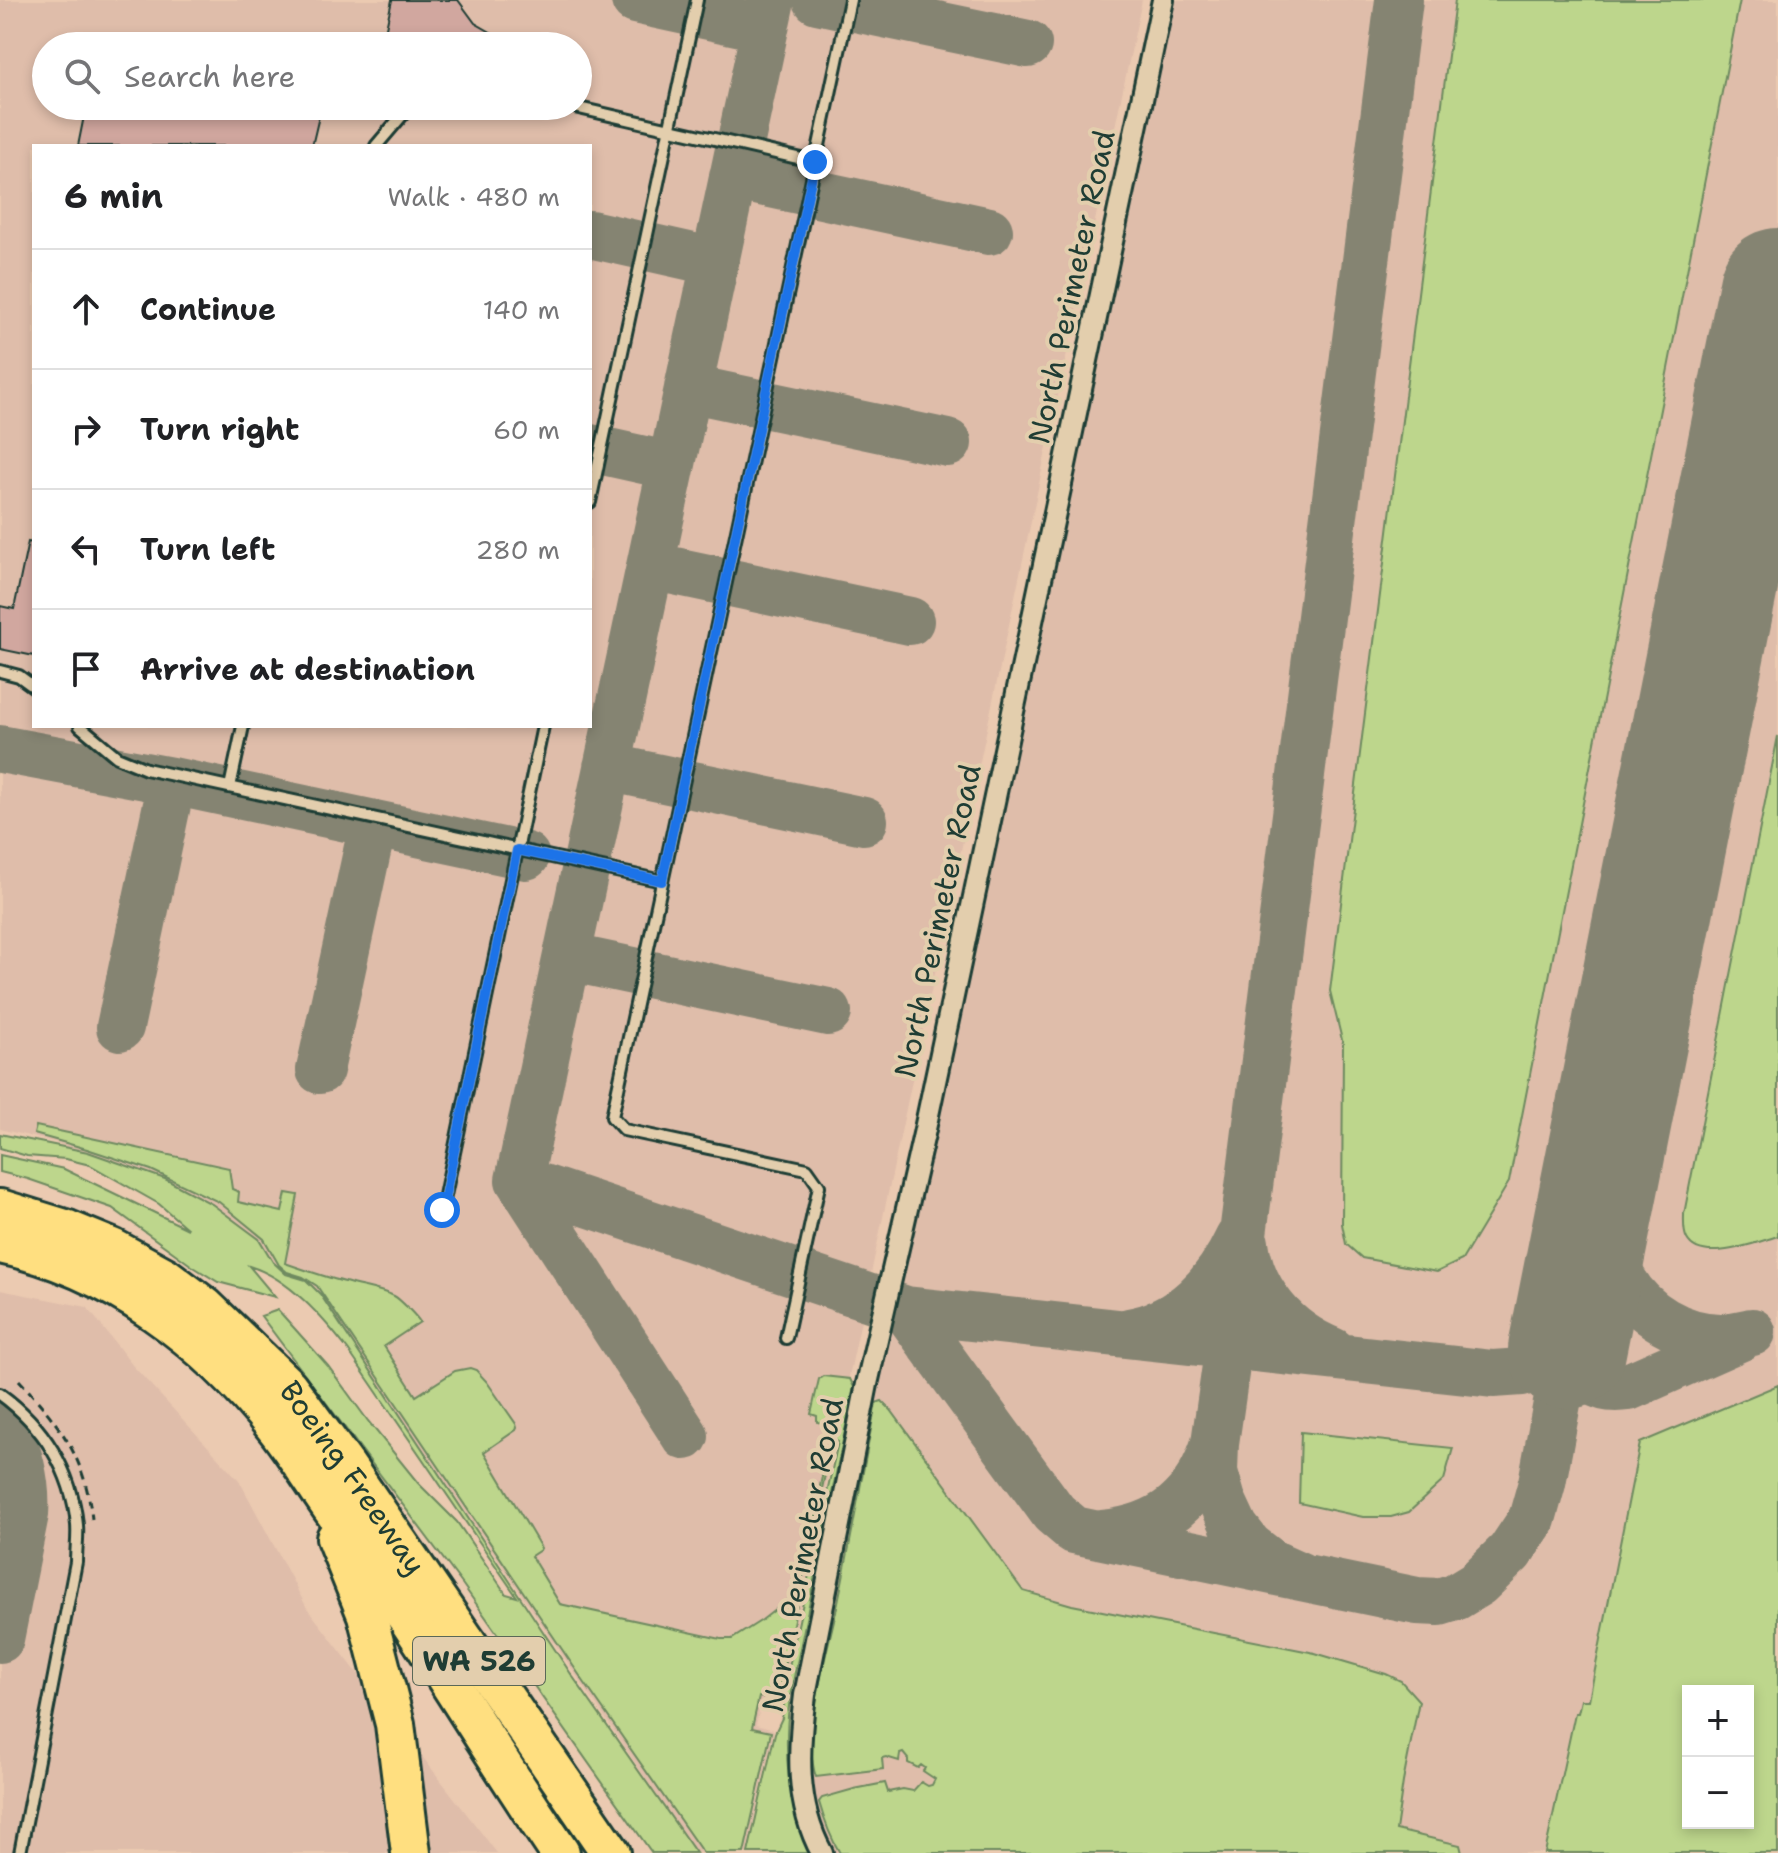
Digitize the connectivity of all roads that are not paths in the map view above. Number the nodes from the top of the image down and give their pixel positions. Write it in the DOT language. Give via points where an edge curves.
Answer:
graph roads {
  1 [pos="697,0"];
  2 [pos="850,0"];
  3 [pos="1163,0"];
  4 [pos="592,111"];
  5 [pos="398,120"];
  6 [pos="668,129"];
  7 [pos="378,144"];
  8 [pos="815,162"];
  9 [pos="592,492"];
  10 [pos="0,671"];
  11 [pos="32,686"];
  12 [pos="82,728"];
  13 [pos="243,728"];
  14 [pos="543,728"];
  15 [pos="230,787"];
  16 [pos="517,850"];
  17 [pos="662,881"];
  18 [pos="0,1209"];
  19 [pos="442,1210"];
  20 [pos="0,1244"];
  21 [pos="786,1338"];
  22 [pos="0,1394"];
  23 [pos="314,1484"];
  24 [pos="20,1853"];
  25 [pos="411,1853"];
  26 [pos="560,1853"];
  27 [pos="611,1853"];
  28 [pos="822,1853"];
  1 -- 6 [label="lane"];
  2 -- 8 [label="lane"];
  3 -- 28 [label="street, North Perimeter Road" via="805,1695 801,1789"];
  4 -- 6 [label="lane"];
  5 -- 7 [label="lane"];
  6 -- 8 [label="lane"];
  6 -- 9 [label="lane"];
  8 -- 17 [label="lane"];
  10 -- 11 [label="lane"];
  12 -- 15 [label="lane" via="117,757 146,769"];
  13 -- 15 [label="lane"];
  14 -- 16 [label="lane"];
  15 -- 16 [label="lane"];
  16 -- 17 [label="lane"];
  16 -- 19 [label="lane"];
  17 -- 21 [label="lane" via="612,1117 624,1130 807,1169 819,1186"];
  18 -- 27 [label="highway, Boeing Freeway / WA 526" via="112,1248 165,1277 205,1307 288,1387"];
  20 -- 23 [label="highway, Boeing Freeway / WA 526" via="79,1268 181,1331 231,1375"];
  22 -- 24 [label="lane" via="50,1444 72,1497 77,1526 76,1562"];
  23 -- 25 [label="highway" via="367,1615 395,1724"];
  23 -- 26 [label="highway, Boeing Freeway / WA 526" via="373,1565"];
}
